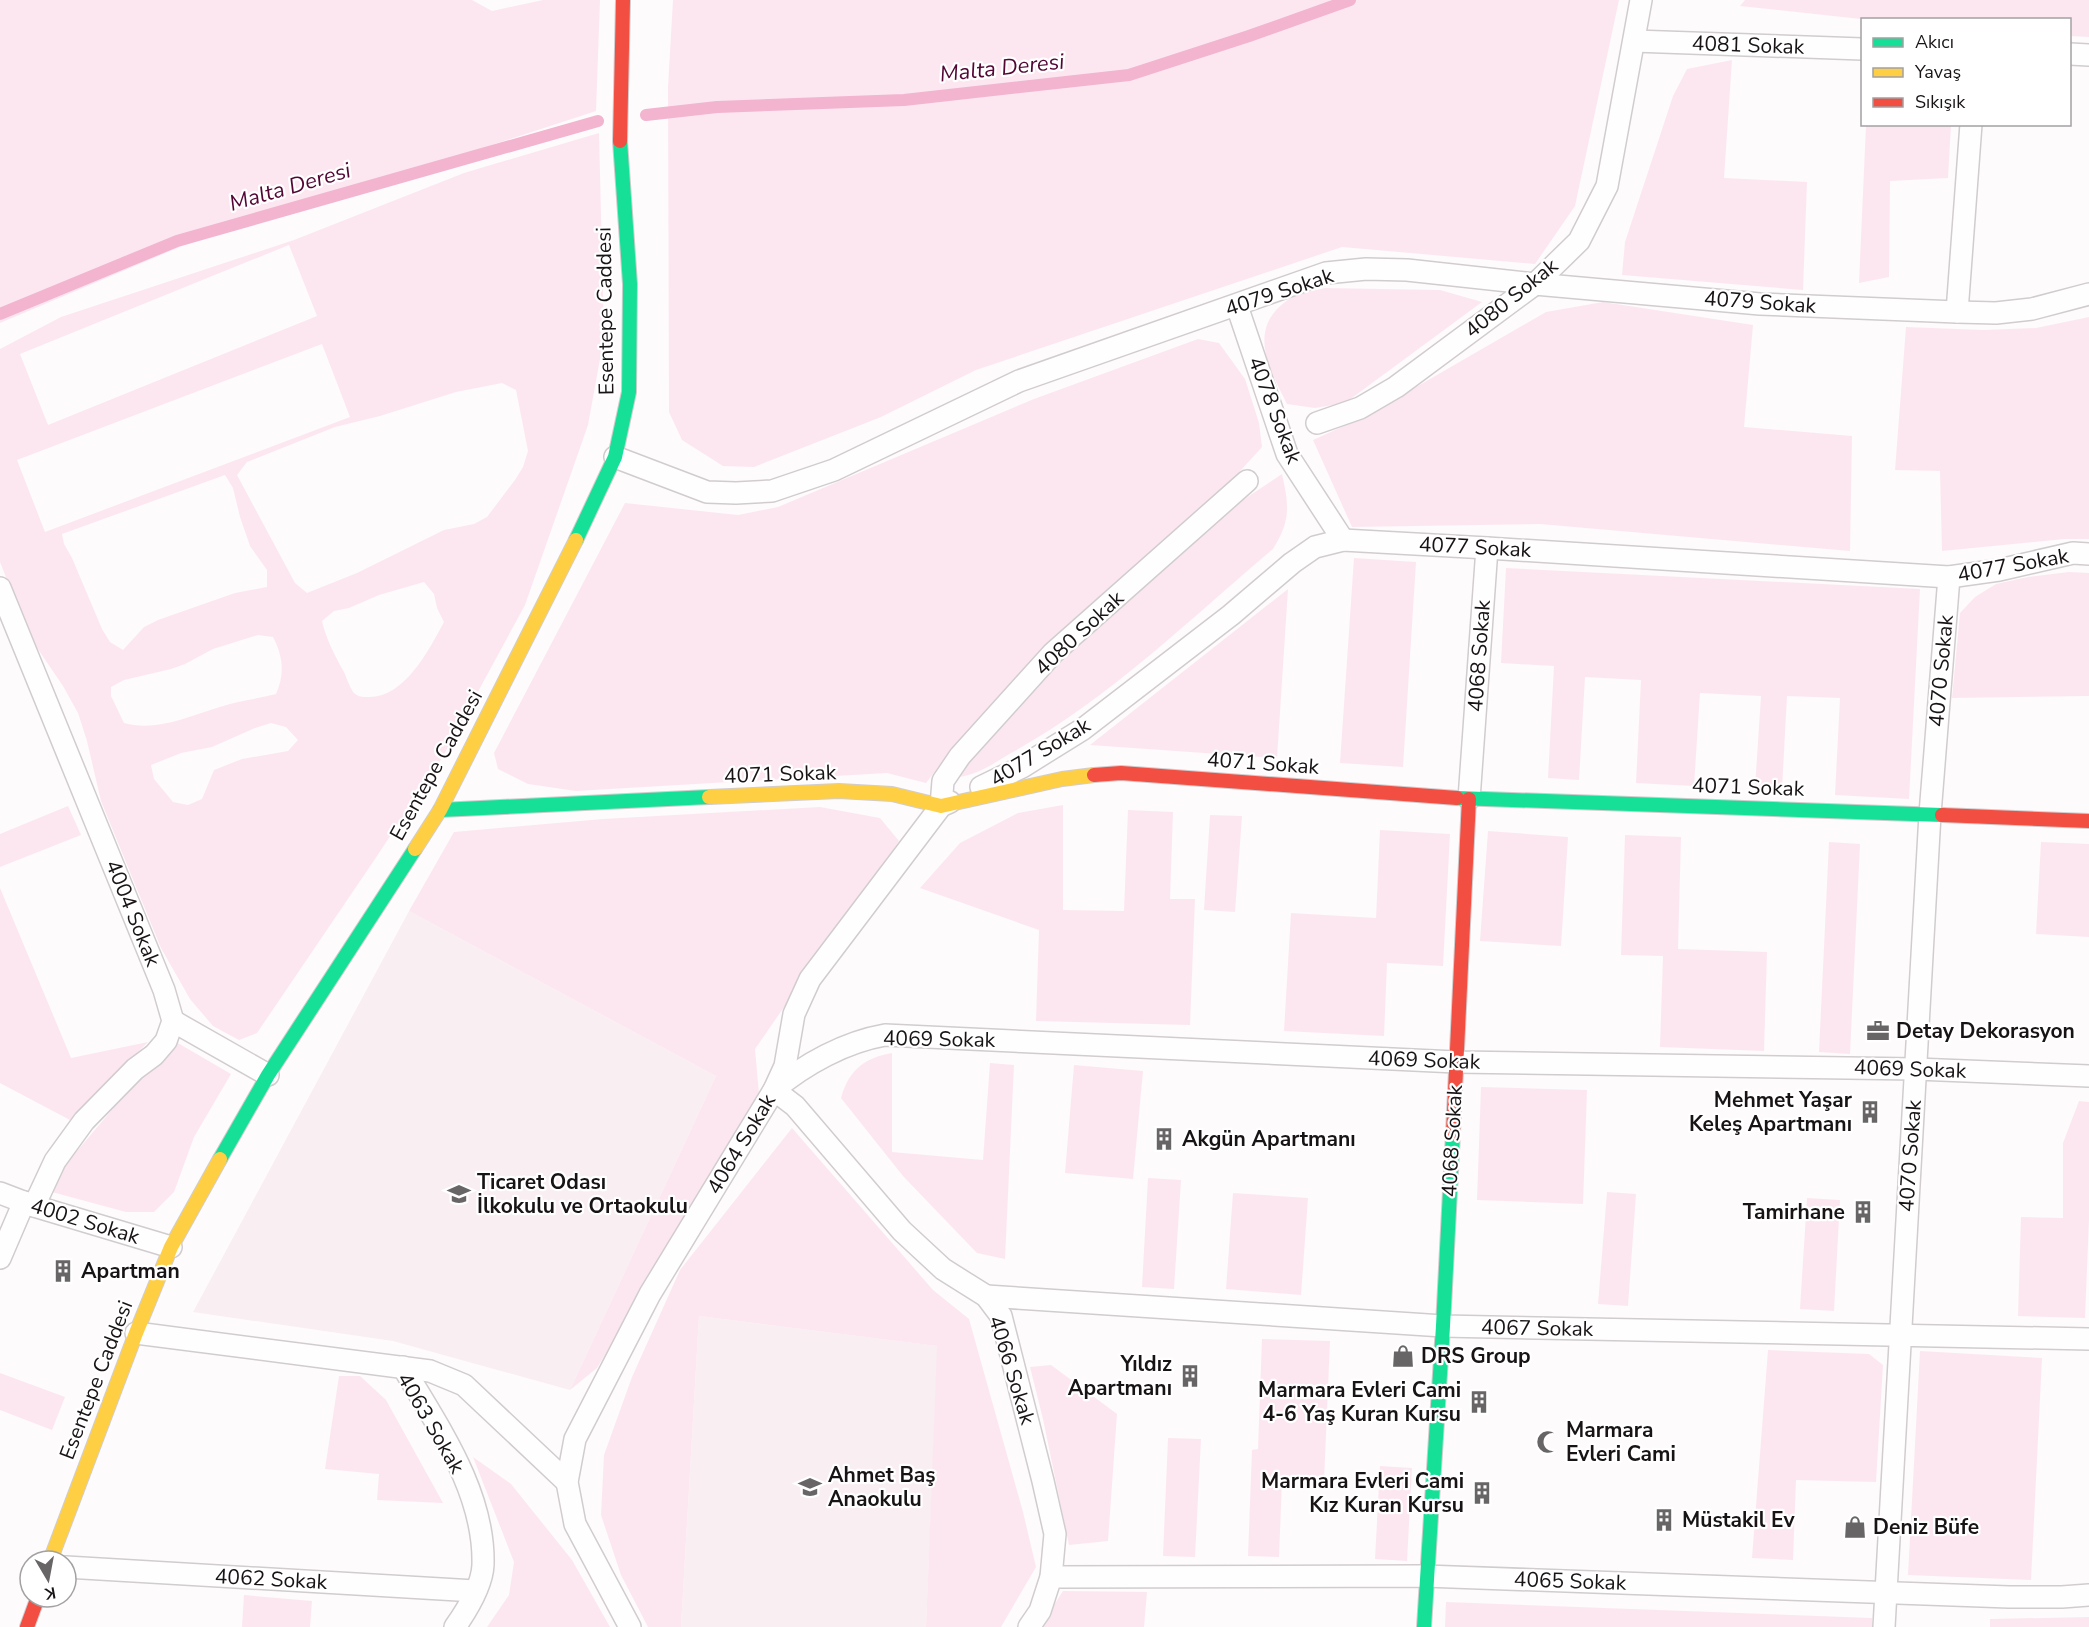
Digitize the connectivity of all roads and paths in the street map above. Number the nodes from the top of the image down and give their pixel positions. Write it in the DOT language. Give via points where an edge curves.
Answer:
graph roads {
  1 [pos="623,0"];
  2 [pos="1641,0"];
  3 [pos="1634,41"];
  4 [pos="1861,49"];
  5 [pos="2071,54"];
  6 [pos="2089,55"];
  7 [pos="1971,126"];
  8 [pos="1535,284"];
  9 [pos="2089,294"];
  10 [pos="1236,306"];
  11 [pos="1957,312"];
  12 [pos="1317,423"];
  13 [pos="615,457"];
  14 [pos="1247,482"];
  15 [pos="1342,540"];
  16 [pos="1487,548"];
  17 [pos="2089,554"];
  18 [pos="1949,577"];
  19 [pos="0,588"];
  20 [pos="1469,800"];
  21 [pos="941,806"];
  22 [pos="440,810"];
  23 [pos="1930,814"];
  24 [pos="2089,821"];
  25 [pos="173,1021"];
  26 [pos="1456,1062"];
  27 [pos="1916,1068"];
  28 [pos="267,1075"];
  29 [pos="2089,1076"];
  30 [pos="774,1090"];
  31 [pos="0,1193"];
  32 [pos="29,1204"];
  33 [pos="171,1247"];
  34 [pos="0,1258"];
  35 [pos="986,1296"];
  36 [pos="1443,1326"];
  37 [pos="136,1333"];
  38 [pos="1899,1336"];
  39 [pos="2089,1338"];
  40 [pos="403,1367"];
  41 [pos="567,1482"];
  42 [pos="55,1549"];
  43 [pos="78,1568"];
  44 [pos="1425,1576"];
  45 [pos="1051,1577"];
  46 [pos="475,1591"];
  47 [pos="1885,1592"];
  48 [pos="2089,1595"];
  49 [pos="34,1609"];
  50 [pos="27,1627"];
  51 [pos="455,1627"];
  52 [pos="630,1627"];
  53 [pos="1029,1627"];
  54 [pos="1424,1627"];
  55 [pos="1884,1627"];
  1 -- 13 [label="street, Esentepe Caddesi" via="620,152 630,284 629,392"];
  2 -- 3 [label="lane, 4080 Sokak"];
  3 -- 4 [label="lane, 4081 Sokak"];
  3 -- 8 [label="lane, 4080 Sokak" via="1607,186 1579,241"];
  5 -- 6 [label="lane"];
  7 -- 11 [label="lane"];
  8 -- 10 [label="lane, 4079 Sokak" via="1366,269 1326,273"];
  8 -- 11 [label="lane, 4079 Sokak" via="1760,304"];
  8 -- 12 [label="lane, 4080 Sokak" via="1396,387 1360,408"];
  9 -- 11 [label="lane, 4079 Sokak" via="2032,309"];
  10 -- 13 [label="lane, 4079 Sokak" via="1019,381 834,470 772,491 707,492"];
  10 -- 15 [label="lane, 4078 Sokak" via="1287,454"];
  13 -- 22 [label="street, Esentepe Caddesi"];
  14 -- 21 [label="lane, 4080 Sokak" via="1053,653 960,756 943,781"];
  15 -- 16 [label="lane, 4077 Sokak"];
  15 -- 21 [label="lane, 4077 Sokak" via="1315,547 1293,563 1083,729 1022,767"];
  16 -- 18 [label="lane, 4077 Sokak"];
  16 -- 20 [label="lane, 4068 Sokak"];
  17 -- 18 [label="lane, 4077 Sokak" via="2073,553"];
  18 -- 23 [label="lane, 4070 Sokak"];
  19 -- 25 [label="lane, 4004 Sokak" via="164,990"];
  20 -- 21 [label="street, 4071 Sokak" via="1106,773"];
  20 -- 23 [label="street, 4071 Sokak"];
  20 -- 26 [label="street, 4068 Sokak"];
  21 -- 22 [label="street, 4071 Sokak" via="892,794 839,792"];
  21 -- 30 [label="lane, 4064 Sokak" via="810,980 795,1014 785,1066"];
  22 -- 28 [label="street, Esentepe Caddesi"];
  23 -- 24 [label="street, 4071 Sokak"];
  23 -- 27 [label="lane, 4070 Sokak"];
  25 -- 28 [label="lane"];
  25 -- 32 [label="lane" via="166,1041 154,1055 84,1121"];
  26 -- 27 [label="lane, 4069 Sokak"];
  26 -- 30 [label="lane, 4069 Sokak" via="885,1035 841,1050 794,1074"];
  26 -- 36 [label="street, 4068 Sokak"];
  27 -- 29 [label="lane, 4069 Sokak"];
  27 -- 38 [label="lane, 4070 Sokak"];
  28 -- 33 [label="street, Esentepe Caddesi"];
  30 -- 35 [label="lane, 4066 Sokak" via="795,1106 902,1231 943,1269"];
  30 -- 41 [label="lane, 4064 Sokak" via="650,1294 601,1386 575,1439"];
  31 -- 32 [label="lane, 4002 Sokak"];
  32 -- 33 [label="lane, 4002 Sokak"];
  32 -- 34 [label="lane"];
  33 -- 37 [label="street, Esentepe Caddesi"];
  35 -- 36 [label="lane, 4067 Sokak"];
  35 -- 45 [label="lane, 4066 Sokak" via="1004,1326 1043,1481 1055,1534"];
  36 -- 38 [label="lane, 4067 Sokak"];
  36 -- 44 [label="street, 4068 Sokak"];
  37 -- 40 [label="lane, 4063 Sokak"];
  37 -- 42 [label="street, Esentepe Caddesi"];
  38 -- 39 [label="lane, 4067 Sokak"];
  38 -- 47 [label="lane, 4070 Sokak"];
  40 -- 41 [label="lane" via="430,1371 464,1385"];
  40 -- 46 [label="lane, 4063 Sokak" via="471,1494 480,1527 483,1567"];
  41 -- 52 [label="lane, 4064 Sokak" via="575,1524"];
  43 -- 46 [label="lane, 4062 Sokak"];
  44 -- 45 [label="lane, 4065 Sokak"];
  44 -- 47 [label="lane, 4065 Sokak"];
  44 -- 54 [label="street, 4068 Sokak"];
  45 -- 53 [label="lane, 4066 Sokak" via="1040,1611"];
  46 -- 51 [label="lane, 4063 Sokak"];
  47 -- 48 [label="lane, 4065 Sokak" via="2009,1597"];
  47 -- 55 [label="lane, 4070 Sokak"];
  49 -- 50 [label="street"];
}
